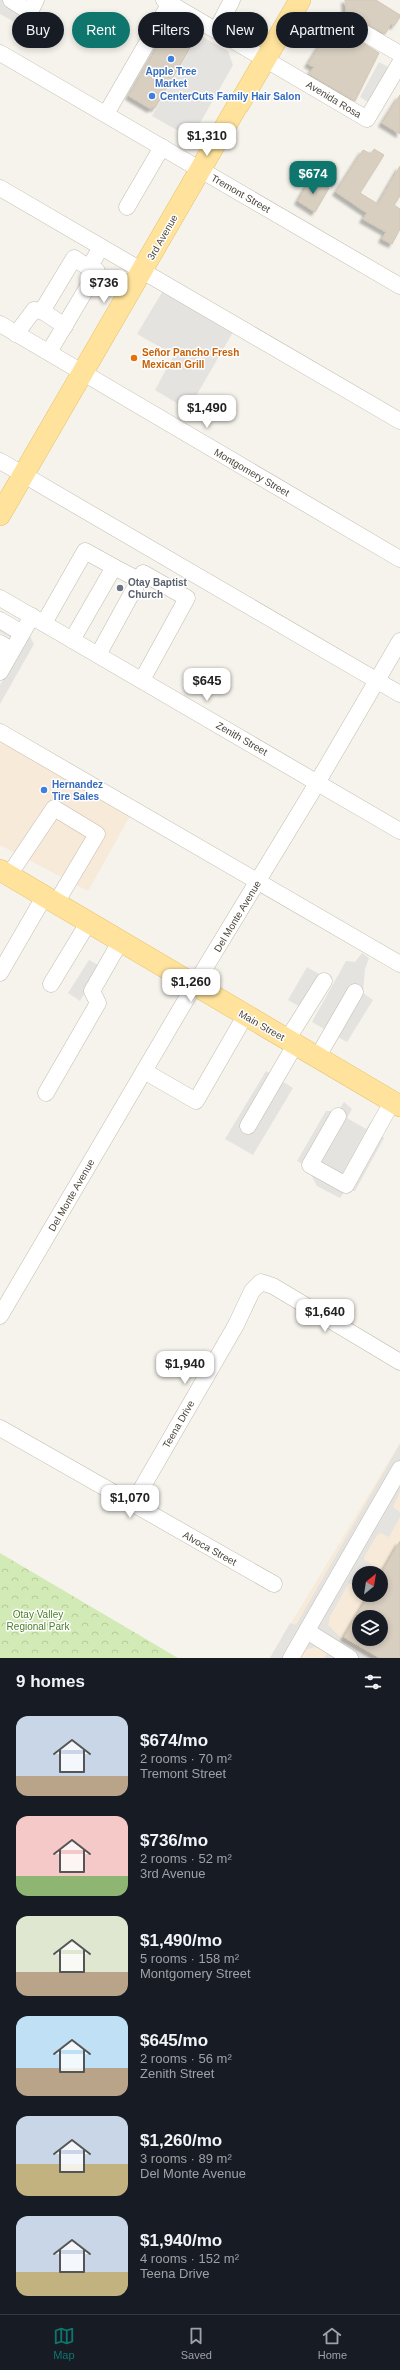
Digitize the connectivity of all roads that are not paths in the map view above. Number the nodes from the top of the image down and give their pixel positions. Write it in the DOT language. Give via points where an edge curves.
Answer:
graph roads {
  1 [pos="11,0"];
  2 [pos="36,0"];
  3 [pos="232,0"];
  4 [pos="300,0"];
  5 [pos="167,2"];
  6 [pos="226,12"];
  7 [pos="212,26"];
  8 [pos="368,35"];
  9 [pos="250,48"];
  10 [pos="0,52"];
  11 [pos="400,54"];
  12 [pos="265,57"];
  13 [pos="400,63"];
  14 [pos="106,114"];
  15 [pos="162,147"];
  16 [pos="200,170"];
  17 [pos="0,188"];
  18 [pos="127,207"];
  19 [pos="101,247"];
  20 [pos="89,268"];
  21 [pos="142,271"];
  22 [pos="400,286"];
  23 [pos="42,310"];
  24 [pos="0,324"];
  25 [pos="65,326"];
  26 [pos="16,334"];
  27 [pos="49,352"];
  28 [pos="83,372"];
  29 [pos="400,421"];
  30 [pos="0,461"];
  31 [pos="24,475"];
  32 [pos="0,516"];
  33 [pos="400,559"];
  34 [pos="114,567"];
  35 [pos="139,580"];
  36 [pos="0,598"];
  37 [pos="0,620"];
  38 [pos="38,620"];
  39 [pos="22,633"];
  40 [pos="72,640"];
  41 [pos="400,641"];
  42 [pos="0,643"];
  43 [pos="98,655"];
  44 [pos="0,658"];
  45 [pos="0,672"];
  46 [pos="142,680"];
  47 [pos="377,680"];
  48 [pos="400,694"];
  49 [pos="0,732"];
  50 [pos="318,782"];
  51 [pos="400,831"];
  52 [pos="4,873"];
  53 [pos="258,881"];
  54 [pos="50,900"];
  55 [pos="88,923"];
  56 [pos="120,942"];
  57 [pos="400,964"];
  58 [pos="0,973"];
  59 [pos="324,981"];
  60 [pos="51,984"];
  61 [pos="194,986"];
  62 [pos="356,992"];
  63 [pos="245,1016"];
  64 [pos="291,1042"];
  65 [pos="317,1058"];
  66 [pos="144,1071"];
  67 [pos="46,1092"];
  68 [pos="396,1104"];
  69 [pos="338,1116"];
  70 [pos="248,1126"];
  71 [pos="0,1316"];
  72 [pos="400,1362"];
  73 [pos="0,1428"];
  74 [pos="400,1469"];
  75 [pos="132,1505"];
  76 [pos="274,1584"];
  77 [pos="307,1631"];
  78 [pos="291,1658"];
  79 [pos="350,1658"];
  1 -- 2 [label="street" via="30,12"];
  3 -- 6 [label="street"];
  4 -- 12 [label="main road, 3rd Avenue"];
  5 -- 7 [label="street, Avenida Rosa"];
  5 -- 14 [label="street"];
  8 -- 11 [label="street"];
  9 -- 12 [label="street, Avenida Rosa"];
  10 -- 14 [label="street, Tremont Street"];
  12 -- 13 [label="street, Avenida Rosa" via="367,119"];
  12 -- 16 [label="main road, 3rd Avenue"];
  14 -- 15 [label="street, Tremont Street"];
  15 -- 16 [label="street, Tremont Street"];
  15 -- 18 [label="street"];
  16 -- 21 [label="main road, 3rd Avenue"];
  16 -- 22 [label="street, Tremont Street"];
  17 -- 19 [label="street"];
  19 -- 20 [label="street"];
  19 -- 21 [label="street"];
  20 -- 23 [label="street" via="74,258"];
  20 -- 25 [label="street" via="97,271"];
  21 -- 28 [label="main road, 3rd Avenue"];
  21 -- 29 [label="street"];
  23 -- 25 [label="street"];
  23 -- 26 [label="street" via="34,310"];
  24 -- 26 [label="street, Montgomery Street"];
  25 -- 27 [label="street"];
  26 -- 27 [label="street, Montgomery Street"];
  27 -- 28 [label="street, Montgomery Street"];
  28 -- 31 [label="main road, 3rd Avenue"];
  28 -- 33 [label="street, Montgomery Street"];
  30 -- 31 [label="street"];
  31 -- 32 [label="main road, 3rd Avenue"];
  31 -- 47 [label="street"];
  34 -- 35 [label="street"];
  34 -- 38 [label="street" via="85,551"];
  34 -- 40 [label="street"];
  35 -- 43 [label="street"];
  35 -- 46 [label="street" via="143,573 188,598"];
  36 -- 38 [label="street, Zenith Street"];
  37 -- 39 [label="street"];
  38 -- 39 [label="street"];
  38 -- 40 [label="street, Zenith Street"];
  39 -- 45 [label="street"];
  40 -- 43 [label="street, Zenith Street"];
  41 -- 47 [label="street, Del Monte Avenue"];
  42 -- 44 [label="street" via="5,646"];
  43 -- 46 [label="street, Zenith Street"];
  46 -- 50 [label="street, Zenith Street"];
  47 -- 48 [label="street"];
  47 -- 50 [label="street, Del Monte Avenue"];
  49 -- 53 [label="street"];
  50 -- 51 [label="street, Zenith Street"];
  50 -- 53 [label="street, Del Monte Avenue"];
  52 -- 54 [label="main road, Main Street"];
  52 -- 54 [label="street" via="54,808 97,834"];
  53 -- 57 [label="street"];
  53 -- 61 [label="street, Del Monte Avenue"];
  54 -- 55 [label="main road, Main Street"];
  54 -- 58 [label="street"];
  55 -- 56 [label="main road, Main Street"];
  55 -- 60 [label="street"];
  56 -- 61 [label="main road, Main Street"];
  56 -- 67 [label="street" via="92,991 98,1003"];
  59 -- 64 [label="street"];
  61 -- 63 [label="main road, Main Street"];
  61 -- 66 [label="street, Del Monte Avenue"];
  62 -- 65 [label="street"];
  63 -- 64 [label="main road, Main Street"];
  63 -- 66 [label="street" via="196,1101"];
  64 -- 65 [label="main road, Main Street"];
  64 -- 70 [label="street"];
  65 -- 68 [label="main road, Main Street"];
  66 -- 71 [label="street, Del Monte Avenue"];
  68 -- 69 [label="street" via="346,1185 310,1165"];
  72 -- 75 [label="street, Teena Drive" via="272,1286 260,1282 252,1291 236,1325"];
  73 -- 75 [label="street, Alvoca Street"];
  74 -- 77 [label="street"];
  75 -- 76 [label="street, Alvoca Street"];
  77 -- 78 [label="street"];
  77 -- 79 [label="street"];
}
